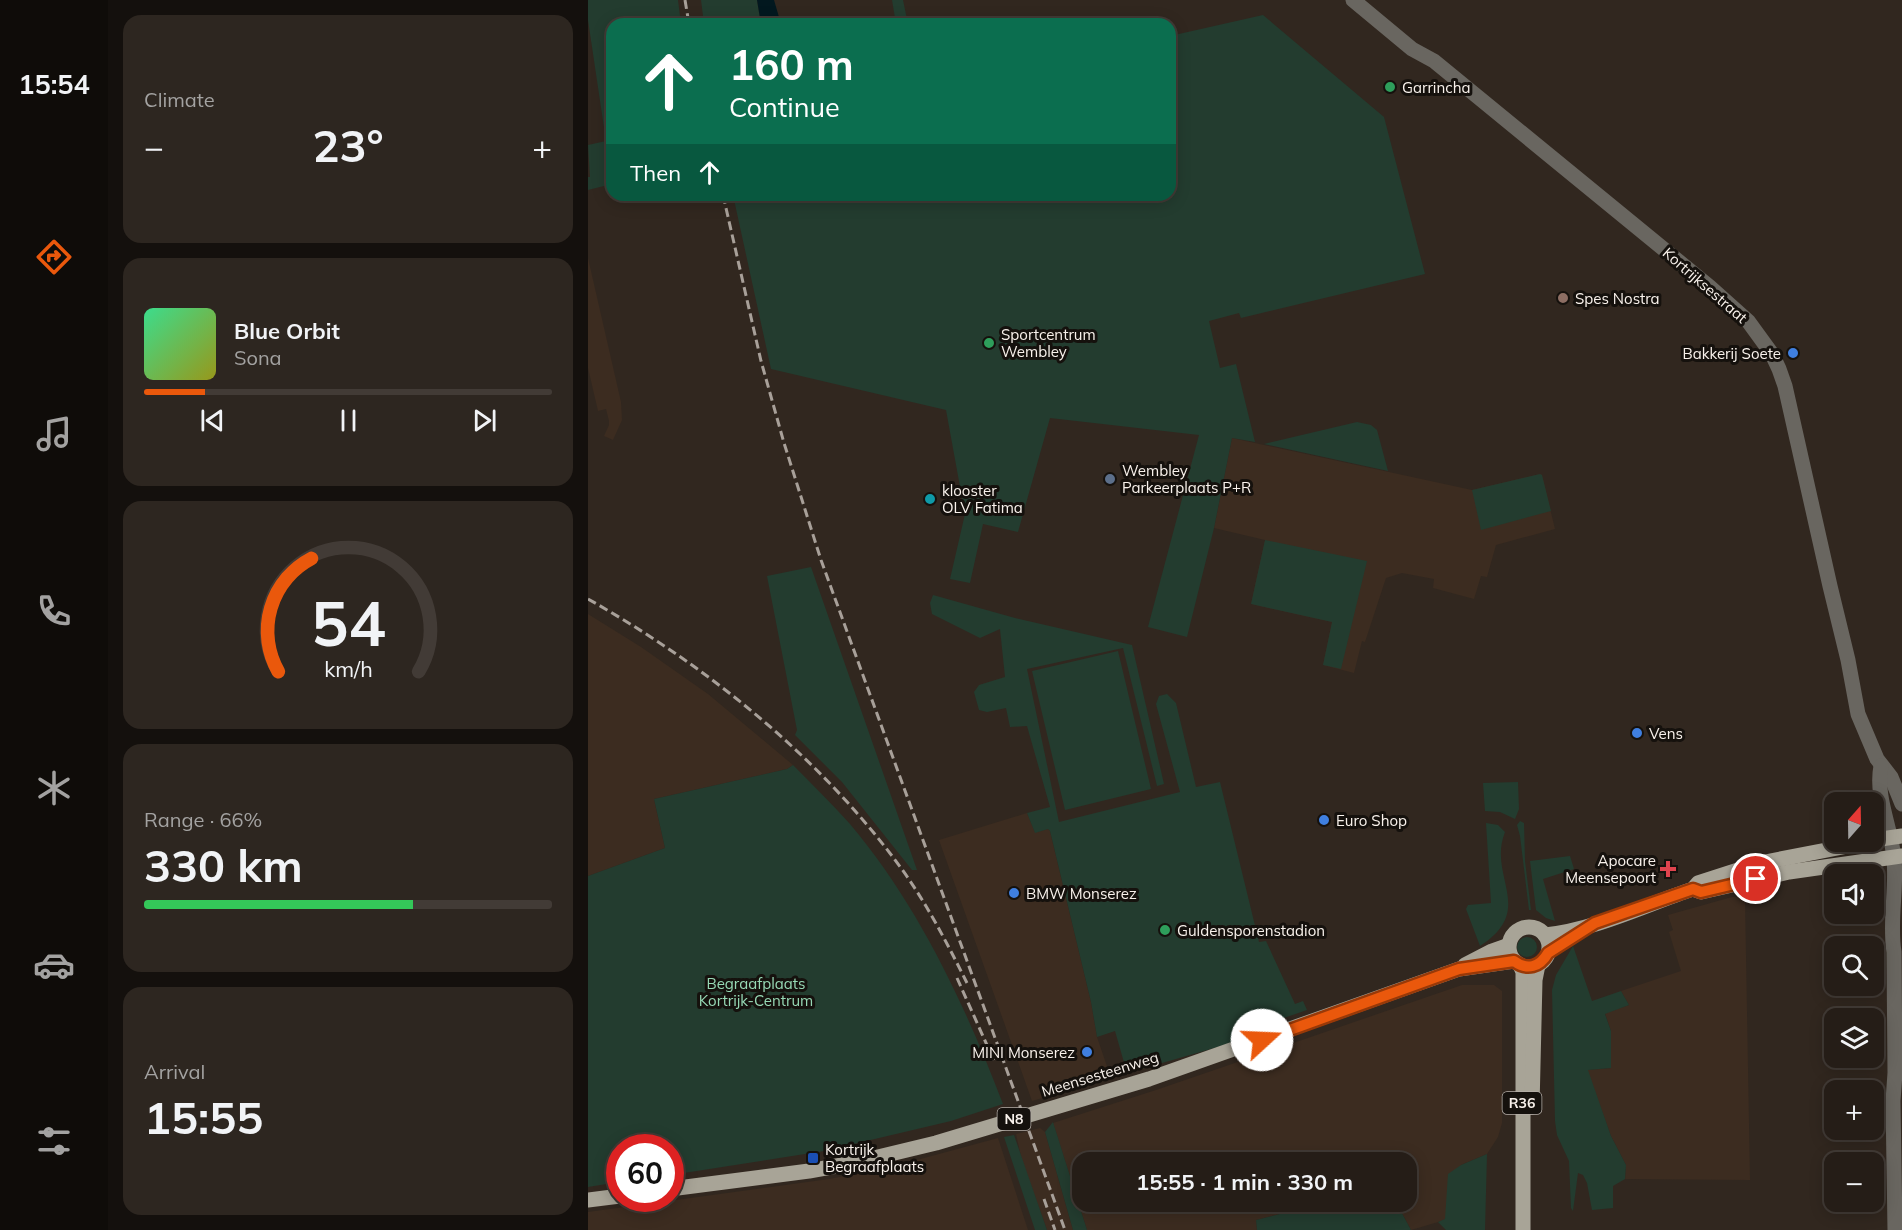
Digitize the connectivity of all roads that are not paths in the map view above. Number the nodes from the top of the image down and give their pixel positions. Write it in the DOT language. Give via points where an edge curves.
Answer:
graph roads {
  1 [pos="1353,0"];
  2 [pos="1881,766"];
  3 [pos="1902,804"];
  4 [pos="1896,836"];
  5 [pos="1824,851"];
  6 [pos="1898,857"];
  7 [pos="1693,889"];
  8 [pos="1902,920"];
  9 [pos="1595,923"];
  10 [pos="1545,934"];
  11 [pos="1562,943"];
  12 [pos="1509,945"];
  13 [pos="1894,952"];
  14 [pos="1548,953"];
  15 [pos="1517,963"];
  16 [pos="1538,965"];
  17 [pos="1459,969"];
  18 [pos="1534,1027"];
  19 [pos="684,1187"];
  20 [pos="606,1198"];
  21 [pos="588,1200"];
  22 [pos="1527,1228"];
  23 [pos="1895,1230"];
  1 -- 2 [label="street, Kortrijksestraat" via="1412,49 1434,61 1710,287 1758,333 1785,386 1858,714"];
  2 -- 3 [label="street, Kortrijksestraat" via="1891,777"];
  2 -- 4 [label="street, Kortrijksestraat" via="1878,782"];
  4 -- 6 [label="street, Kortrijksestraat"];
  5 -- 7 [label="main road" via="1760,863 1698,883"];
  6 -- 7 [label="main road" via="1789,872 1701,892"];
  6 -- 13 [label="street, Kortrijksestraat" via="1891,935"];
  7 -- 9 [label="main road"];
  8 -- 13 [label="street"];
  9 -- 10 [label="main road"];
  9 -- 11 [label="main road"];
  10 -- 12 [label="main road" via="1523,927 1516,931"];
  10 -- 14 [label="main road"];
  11 -- 14 [label="main road"];
  11 -- 18 [label="main road, R36" via="1544,980 1540,1015"];
  12 -- 15 [label="main road, R36"];
  12 -- 17 [label="main road, Meensesteenweg / N8"];
  13 -- 23 [label="street"];
  14 -- 16 [label="main road"];
  15 -- 16 [label="main road"];
  15 -- 17 [label="main road, Meensesteenweg / N8"];
  15 -- 22 [label="main road, R36" via="1523,972"];
  16 -- 18 [label="main road, R36"];
  17 -- 19 [label="main road, Meensesteenweg / N8" via="1149,1078 936,1143 809,1171"];
  18 -- 22 [label="main road, R36"];
  20 -- 21 [label="main road"];
}
